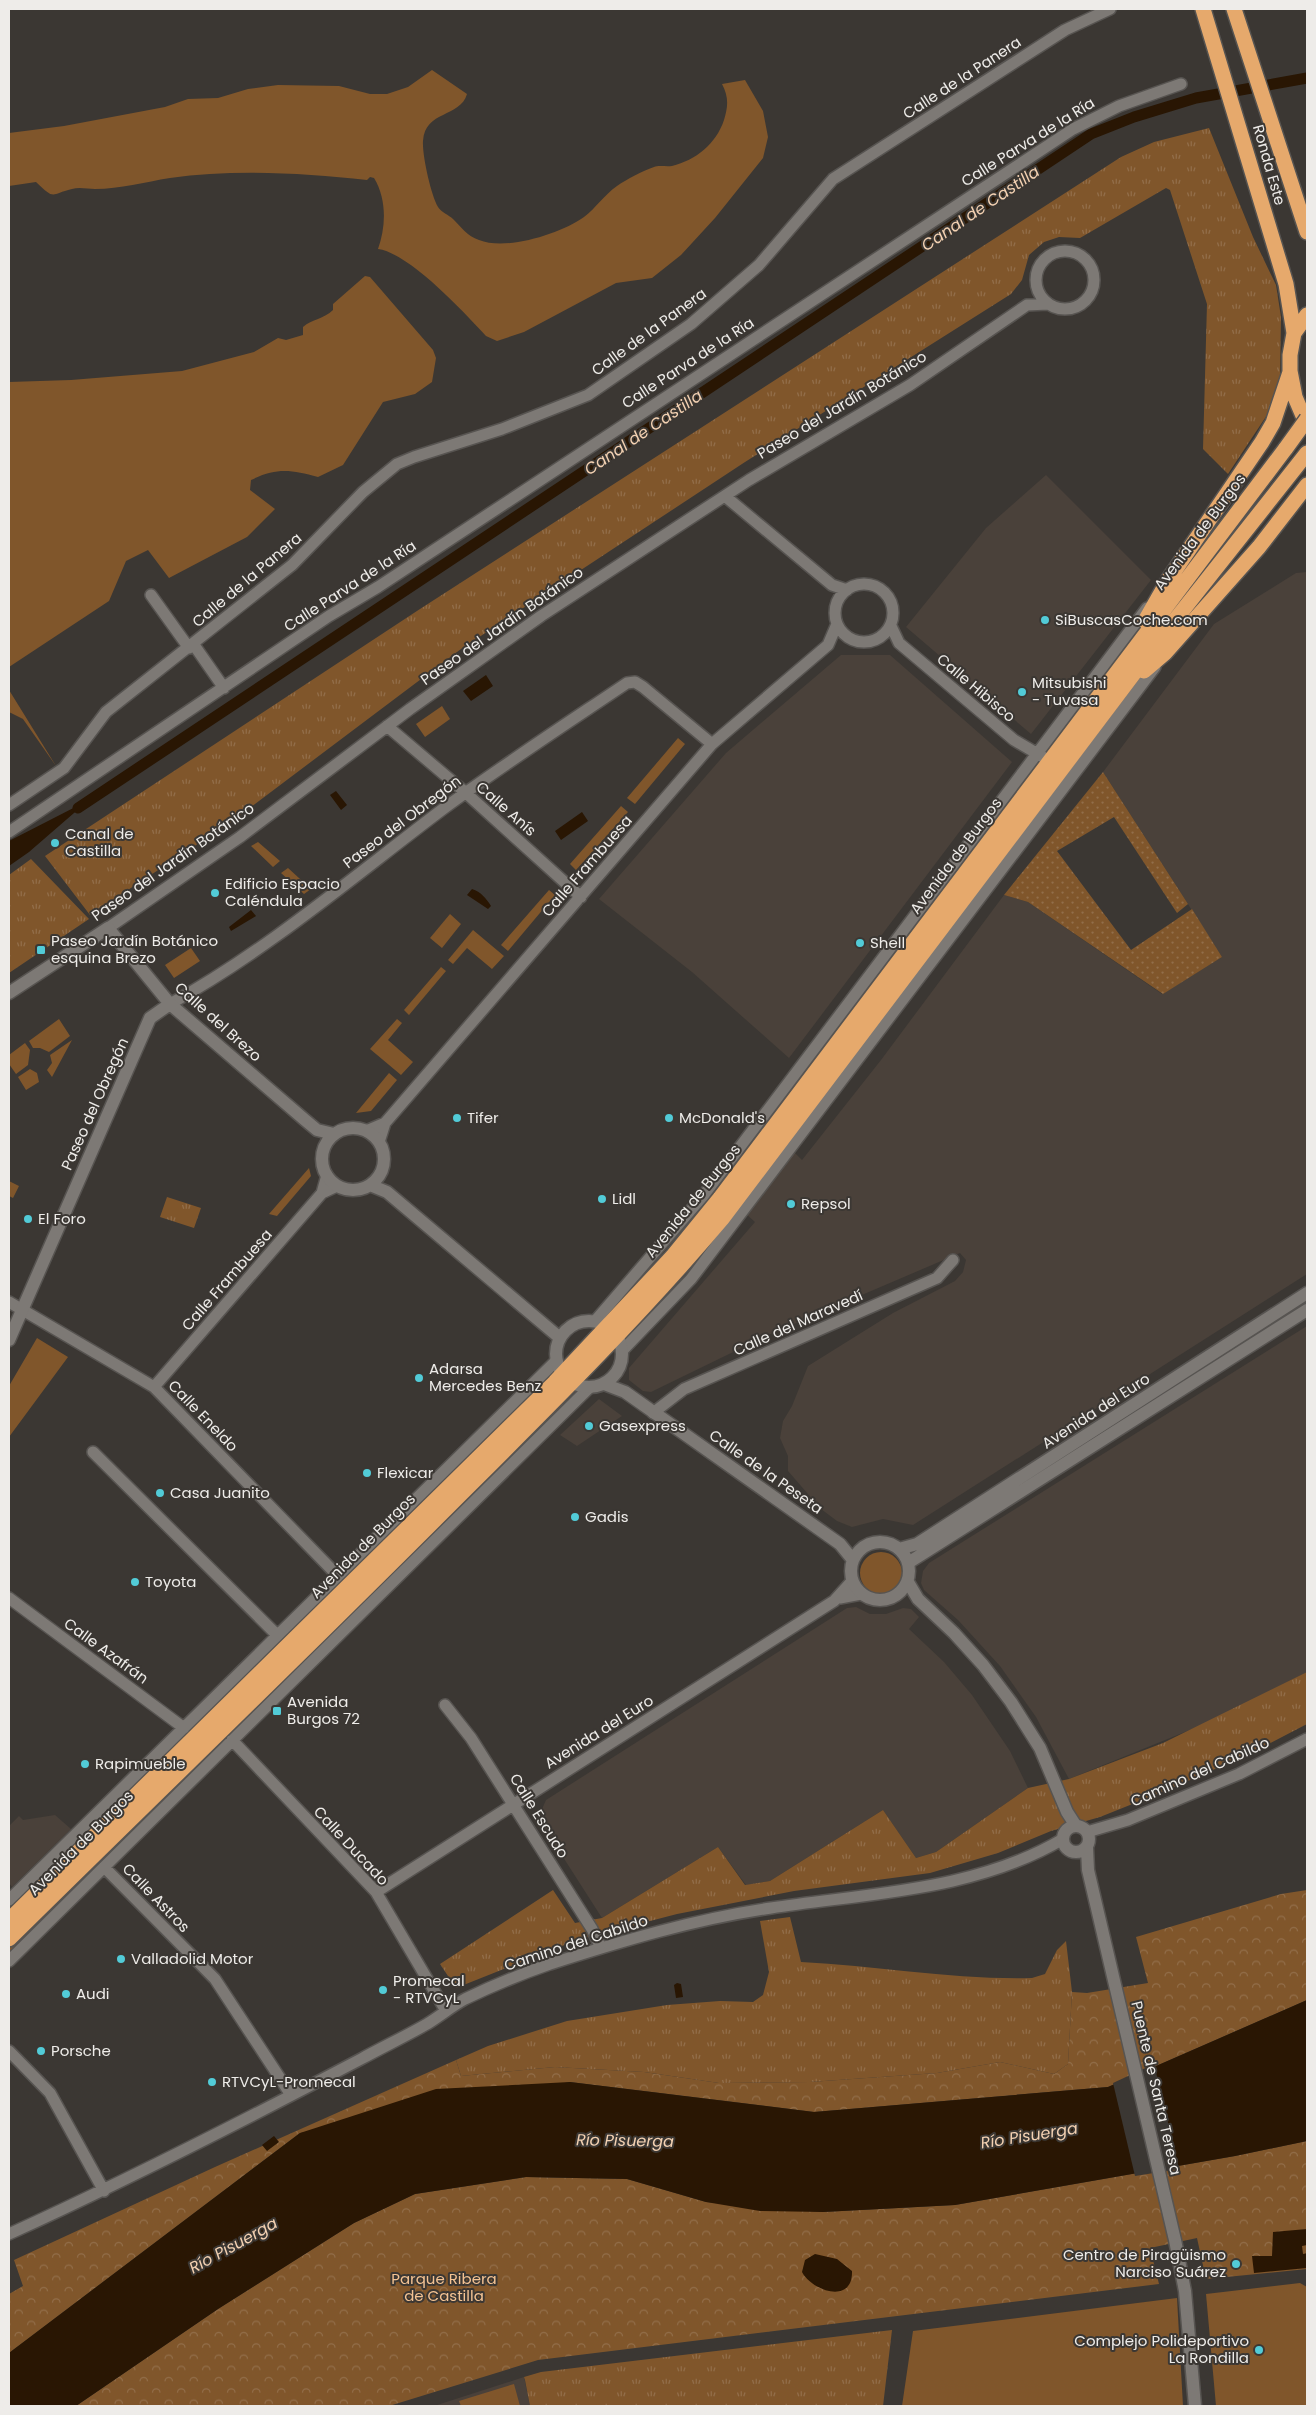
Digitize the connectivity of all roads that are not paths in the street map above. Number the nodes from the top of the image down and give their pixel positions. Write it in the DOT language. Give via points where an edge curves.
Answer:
graph roads {
  1 [pos="1110,9"];
  2 [pos="1203,9"];
  3 [pos="1234,9"];
  4 [pos="1181,84"];
  5 [pos="1307,232"];
  6 [pos="1036,287"];
  7 [pos="1048,304"];
  8 [pos="1027,305"];
  9 [pos="1307,315"];
  10 [pos="1294,333"];
  11 [pos="1290,371"];
  12 [pos="1307,419"];
  13 [pos="1307,425"];
  14 [pos="1304,458"];
  15 [pos="1307,485"];
  16 [pos="1302,496"];
  17 [pos="726,497"];
  18 [pos="1169,578"];
  19 [pos="832,584"];
  20 [pos="846,590"];
  21 [pos="151,595"];
  22 [pos="839,599"];
  23 [pos="837,624"];
  24 [pos="891,626"];
  25 [pos="850,638"];
  26 [pos="879,638"];
  27 [pos="898,643"];
  28 [pos="828,645"];
  29 [pos="192,646"];
  30 [pos="1165,652"];
  31 [pos="1119,670"];
  32 [pos="224,688"];
  33 [pos="1119,694"];
  34 [pos="387,726"];
  35 [pos="712,744"];
  36 [pos="1048,762"];
  37 [pos="466,793"];
  38 [pos="1059,796"];
  39 [pos="9,805"];
  40 [pos="9,832"];
  41 [pos="978,856"];
  42 [pos="933,891"];
  43 [pos="984,895"];
  44 [pos="581,897"];
  45 [pos="108,928"];
  46 [pos="933,940"];
  47 [pos="899,984"];
  48 [pos="9,993"];
  49 [pos="170,1004"];
  50 [pos="868,1048"];
  51 [pos="803,1064"];
  52 [pos="804,1098"];
  53 [pos="830,1098"];
  54 [pos="385,1123"];
  55 [pos="784,1125"];
  56 [pos="756,1126"];
  57 [pos="317,1130"];
  58 [pos="366,1131"];
  59 [pos="334,1134"];
  60 [pos="379,1142"];
  61 [pos="324,1148"];
  62 [pos="784,1155"];
  63 [pos="327,1175"];
  64 [pos="379,1176"];
  65 [pos="370,1185"];
  66 [pos="337,1186"];
  67 [pos="322,1192"];
  68 [pos="386,1192"];
  69 [pos="720,1198"];
  70 [pos="722,1219"];
  71 [pos="672,1233"];
  72 [pos="706,1259"];
  73 [pos="953,1260"];
  74 [pos="1307,1293"];
  75 [pos="9,1302"];
  76 [pos="23,1310"];
  77 [pos="1307,1310"];
  78 [pos="607,1328"];
  79 [pos="560,1338"];
  80 [pos="9,1340"];
  81 [pos="622,1352"];
  82 [pos="564,1372"];
  83 [pos="617,1372"];
  84 [pos="604,1384"];
  85 [pos="154,1387"];
  86 [pos="590,1387"];
  87 [pos="625,1392"];
  88 [pos="653,1413"];
  89 [pos="93,1452"];
  90 [pos="508,1468"];
  91 [pos="436,1478"];
  92 [pos="452,1503"];
  93 [pos="899,1549"];
  94 [pos="856,1555"];
  95 [pos="418,1557"];
  96 [pos="384,1561"];
  97 [pos="908,1563"];
  98 [pos="337,1575"];
  99 [pos="852,1581"];
  100 [pos="908,1582"];
  101 [pos="326,1586"];
  102 [pos="358,1586"];
  103 [pos="900,1593"];
  104 [pos="861,1594"];
  105 [pos="9,1598"];
  106 [pos="840,1598"];
  107 [pos="918,1599"];
  108 [pos="285,1627"];
  109 [pos="277,1635"];
  110 [pos="306,1667"];
  111 [pos="254,1678"];
  112 [pos="445,1705"];
  113 [pos="184,1728"];
  114 [pos="1307,1739"];
  115 [pos="232,1740"];
  116 [pos="201,1771"];
  117 [pos="153,1797"];
  118 [pos="514,1805"];
  119 [pos="97,1833"];
  120 [pos="1077,1839"];
  121 [pos="55,1854"];
  122 [pos="104,1867"];
  123 [pos="376,1892"];
  124 [pos="9,1900"];
  125 [pos="9,1920"];
  126 [pos="9,1940"];
  127 [pos="600,1948"];
  128 [pos="9,1961"];
  129 [pos="446,2011"];
  130 [pos="9,2051"];
  131 [pos="291,2095"];
  132 [pos="104,2191"];
  133 [pos="9,2234"];
  134 [pos="1195,2406"];
  1 -- 29 [label="street, Calle de la Panera" via="1065,30 833,178 759,265 691,324 588,395 502,429 397,464 363,492 292,565"];
  2 -- 10 [label="highway, Ronda Este" via="1286,284"];
  3 -- 5 [label="highway, Ronda Este"];
  4 -- 32 [label="street, Calle Parva de la Ría" via="1119,106 1073,129"];
  6 -- 7 [label="street"];
  6 -- 7 [label="street" via="1037,268 1042,260 1058,251 1077,252 1092,266 1094,286 1084,303 1065,309"];
  6 -- 8 [label="street, Paseo del Jardín Botánico"];
  7 -- 8 [label="street"];
  8 -- 17 [label="street, Paseo del Jardín Botánico" via="910,385 749,480"];
  9 -- 10 [label="highway, Ronda Este"];
  10 -- 11 [label="highway, Ronda Este"];
  11 -- 13 [label="highway, Ronda Este" via="1295,397"];
  11 -- 18 [label="highway" via="1273,424"];
  12 -- 31 [label="highway, Avenida de Burgos, bridge"];
  14 -- 33 [label="highway, Avenida de Burgos"];
  15 -- 16 [label="highway"];
  16 -- 30 [label="highway"];
  17 -- 19 [label="street"];
  17 -- 34 [label="street, Paseo del Jardín Botánico" via="541,616"];
  18 -- 31 [label="highway"];
  18 -- 36 [label="street, Avenida de Burgos"];
  19 -- 20 [label="street"];
  19 -- 22 [label="street"];
  20 -- 22 [label="street"];
  20 -- 24 [label="street" via="864,584 882,590 893,606"];
  21 -- 29 [label="street, Calle de la Panera"];
  22 -- 23 [label="street" via="835,615"];
  23 -- 25 [label="street"];
  23 -- 28 [label="street, Calle Frambuesa"];
  24 -- 26 [label="street" via="887,634"];
  24 -- 27 [label="street, Calle Hibisco"];
  25 -- 26 [label="street" via="869,642"];
  25 -- 28 [label="street, Calle Frambuesa"];
  26 -- 27 [label="street, Calle Hibisco"];
  27 -- 36 [label="street, Calle Hibisco" via="1014,740"];
  28 -- 35 [label="street, Calle Frambuesa"];
  29 -- 32 [label="street"];
  29 -- 39 [label="street, Calle de la Panera" via="106,712 64,768"];
  30 -- 33 [label="highway"];
  30 -- 38 [label="street"];
  31 -- 36 [label="highway, Avenida de Burgos"];
  32 -- 40 [label="street, Calle Parva de la Ría"];
  33 -- 36 [label="highway, Avenida de Burgos"];
  34 -- 37 [label="street, Calle Anís"];
  34 -- 45 [label="street, Paseo del Jardín Botánico" via="240,836"];
  35 -- 37 [label="street, Paseo del Obregón" via="643,687 627,682"];
  35 -- 44 [label="street, Calle Frambuesa"];
  36 -- 38 [label="street" via="1067,776"];
  36 -- 41 [label="highway, Avenida de Burgos"];
  36 -- 42 [label="street, Avenida de Burgos"];
  36 -- 46 [label="highway, Avenida de Burgos"];
  37 -- 44 [label="street, Calle Anís"];
  37 -- 49 [label="street, Paseo del Obregón" via="320,905"];
  38 -- 43 [label="street"];
  41 -- 42 [label="street"];
  41 -- 52 [label="highway, Avenida de Burgos"];
  42 -- 51 [label="street, Avenida de Burgos"];
  43 -- 46 [label="street"];
  43 -- 50 [label="street"];
  44 -- 54 [label="street, Calle Frambuesa"];
  45 -- 48 [label="street, Paseo del Jardín Botánico"];
  45 -- 49 [label="street, Calle del Brezo"];
  46 -- 47 [label="highway, Avenida de Burgos"];
  47 -- 50 [label="street"];
  47 -- 52 [label="highway, Avenida de Burgos"];
  49 -- 57 [label="street, Calle del Brezo"];
  49 -- 76 [label="street, Paseo del Obregón" via="150,1018"];
  50 -- 53 [label="street"];
  51 -- 52 [label="street" via="796,1082"];
  51 -- 56 [label="street, Avenida de Burgos"];
  52 -- 53 [label="street" via="817,1105"];
  52 -- 55 [label="highway, Avenida de Burgos"];
  53 -- 62 [label="street"];
  54 -- 58 [label="street, Calle Frambuesa"];
  54 -- 60 [label="street, Calle Frambuesa"];
  55 -- 56 [label="street" via="769,1119"];
  55 -- 62 [label="street" via="791,1140"];
  55 -- 69 [label="highway, Avenida de Burgos"];
  55 -- 70 [label="highway, Avenida de Burgos"];
  56 -- 71 [label="street, Avenida de Burgos"];
  57 -- 59 [label="street, Calle del Brezo"];
  57 -- 61 [label="street, Calle del Brezo"];
  58 -- 59 [label="street" via="353,1128"];
  58 -- 60 [label="street"];
  59 -- 61 [label="street"];
  60 -- 64 [label="street" via="384,1156"];
  61 -- 63 [label="street" via="322,1161"];
  62 -- 72 [label="street"];
  63 -- 66 [label="street"];
  63 -- 67 [label="street, Calle Frambuesa"];
  64 -- 65 [label="street"];
  64 -- 68 [label="street"];
  65 -- 66 [label="street" via="356,1190"];
  65 -- 68 [label="street"];
  66 -- 67 [label="street, Calle Frambuesa"];
  67 -- 85 [label="street, Calle Frambuesa"];
  68 -- 79 [label="street"];
  69 -- 71 [label="street" via="683,1230"];
  69 -- 78 [label="highway, Avenida de Burgos"];
  70 -- 72 [label="street"];
  70 -- 78 [label="highway, Avenida de Burgos" via="680,1269"];
  71 -- 78 [label="street, Avenida de Burgos"];
  72 -- 81 [label="street"];
  73 -- 88 [label="street, Calle del Maravedí" via="937,1278 684,1389"];
  74 -- 93 [label="street, Avenida del Euro" via="917,1544"];
  75 -- 76 [label="street, Calle Eneldo"];
  76 -- 80 [label="street, Paseo del Obregón"];
  76 -- 85 [label="street, Calle Eneldo"];
  77 -- 97 [label="street, Avenida del Euro"];
  78 -- 79 [label="street" via="583,1322 573,1325"];
  78 -- 81 [label="street"];
  78 -- 82 [label="highway, Avenida de Burgos"];
  79 -- 82 [label="street" via="557,1345"];
  81 -- 83 [label="street"];
  82 -- 86 [label="street"];
  82 -- 91 [label="street, Avenida de Burgos"];
  82 -- 92 [label="highway, Avenida de Burgos"];
  82 -- 96 [label="highway, Avenida de Burgos"];
  83 -- 84 [label="street"];
  83 -- 87 [label="street"];
  84 -- 86 [label="street"];
  84 -- 87 [label="street, Calle de la Peseta"];
  85 -- 98 [label="street, Calle Eneldo"];
  86 -- 90 [label="street"];
  87 -- 88 [label="street, Calle de la Peseta"];
  88 -- 94 [label="street, Calle de la Peseta"];
  89 -- 109 [label="street"];
  90 -- 92 [label="street" via="462,1502"];
  90 -- 95 [label="street"];
  91 -- 96 [label="street" via="383,1538"];
  91 -- 98 [label="street, Avenida de Burgos"];
  92 -- 96 [label="highway, Avenida de Burgos"];
  93 -- 94 [label="street" via="878,1542"];
  93 -- 97 [label="street"];
  94 -- 99 [label="street"];
  95 -- 96 [label="street" via="398,1570"];
  95 -- 110 [label="street"];
  96 -- 102 [label="highway, Avenida de Burgos"];
  97 -- 100 [label="street"];
  98 -- 101 [label="street, Avenida de Burgos"];
  99 -- 104 [label="street"];
  99 -- 106 [label="street, Avenida del Euro"];
  100 -- 103 [label="street"];
  100 -- 107 [label="street"];
  101 -- 102 [label="street" via="344,1579"];
  101 -- 108 [label="street, Avenida de Burgos"];
  102 -- 110 [label="street" via="365,1600 316,1650"];
  102 -- 111 [label="highway, Avenida de Burgos"];
  102 -- 117 [label="highway, Avenida de Burgos"];
  103 -- 104 [label="street" via="879,1601"];
  103 -- 107 [label="street"];
  104 -- 106 [label="street, Avenida del Euro"];
  105 -- 113 [label="street, Calle Azafrán"];
  106 -- 118 [label="street, Avenida del Euro"];
  107 -- 120 [label="street" via="972,1652 1011,1702 1040,1748"];
  108 -- 109 [label="street, Avenida de Burgos"];
  108 -- 111 [label="street"];
  109 -- 113 [label="street, Avenida de Burgos"];
  110 -- 115 [label="street"];
  111 -- 119 [label="highway, Avenida de Burgos"];
  112 -- 118 [label="street, Calle Escudo" via="471,1738"];
  113 -- 121 [label="street, Avenida de Burgos"];
  114 -- 120 [label="street, Camino del Cabildo" via="1239,1774"];
  115 -- 116 [label="street"];
  115 -- 123 [label="street, Calle Ducado"];
  116 -- 117 [label="street"];
  116 -- 122 [label="street"];
  117 -- 126 [label="highway, Avenida de Burgos"];
  118 -- 123 [label="street, Avenida del Euro"];
  118 -- 127 [label="street, Calle Escudo" via="592,1929"];
  119 -- 121 [label="street"];
  119 -- 125 [label="highway, Avenida de Burgos"];
  120 -- 127 [label="street, Camino del Cabildo" via="1012,1864 956,1880 727,1916"];
  120 -- 134 [label="street, Puente de Santa Teresa" via="1088,1870 1175,2240 1185,2291"];
  121 -- 124 [label="street, Avenida de Burgos"];
  122 -- 128 [label="street"];
  122 -- 131 [label="street, Calle Astros" via="214,1978"];
  123 -- 129 [label="street, Calle Ducado"];
  127 -- 129 [label="street, Camino del Cabildo" via="506,1982"];
  129 -- 131 [label="street, Camino del Cabildo"];
  130 -- 132 [label="street" via="50,2093"];
  131 -- 132 [label="street, Camino del Cabildo"];
  132 -- 133 [label="street, Camino del Cabildo"];
}
